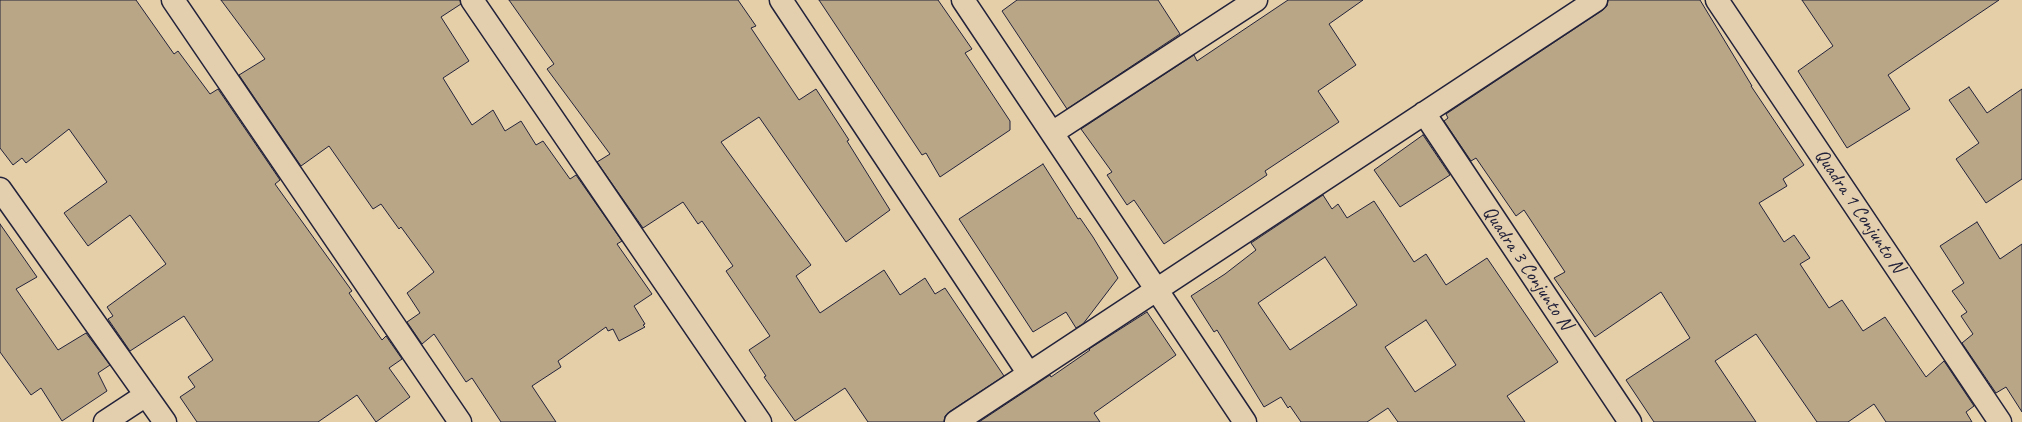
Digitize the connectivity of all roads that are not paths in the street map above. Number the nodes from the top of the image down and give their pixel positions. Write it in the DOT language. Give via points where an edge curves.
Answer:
graph roads {
  1 [pos="173,0"];
  2 [pos="472,0"];
  3 [pos="781,0"];
  4 [pos="963,0"];
  5 [pos="1256,0"];
  6 [pos="1596,0"];
  7 [pos="1717,0"];
  8 [pos="1424,114"];
  9 [pos="1052,133"];
  10 [pos="0,189"];
  11 [pos="1157,289"];
  12 [pos="1029,374"];
  13 [pos="146,395"];
  14 [pos="105,422"];
  15 [pos="165,422"];
  16 [pos="460,422"];
  17 [pos="760,422"];
  18 [pos="956,422"];
  19 [pos="1245,422"];
  20 [pos="1630,422"];
  21 [pos="2000,422"];
  1 -- 16 [label="street"];
  2 -- 17 [label="street"];
  3 -- 12 [label="street"];
  4 -- 9 [label="street"];
  5 -- 9 [label="street"];
  6 -- 8 [label="street"];
  7 -- 21 [label="street, Quadra 1 Conjunto N"];
  8 -- 11 [label="street"];
  8 -- 20 [label="street, Quadra 3 Conjunto N"];
  9 -- 11 [label="street"];
  10 -- 13 [label="street"];
  11 -- 12 [label="street"];
  11 -- 19 [label="street"];
  12 -- 18 [label="street"];
  13 -- 14 [label="street"];
  13 -- 15 [label="street"];
}
